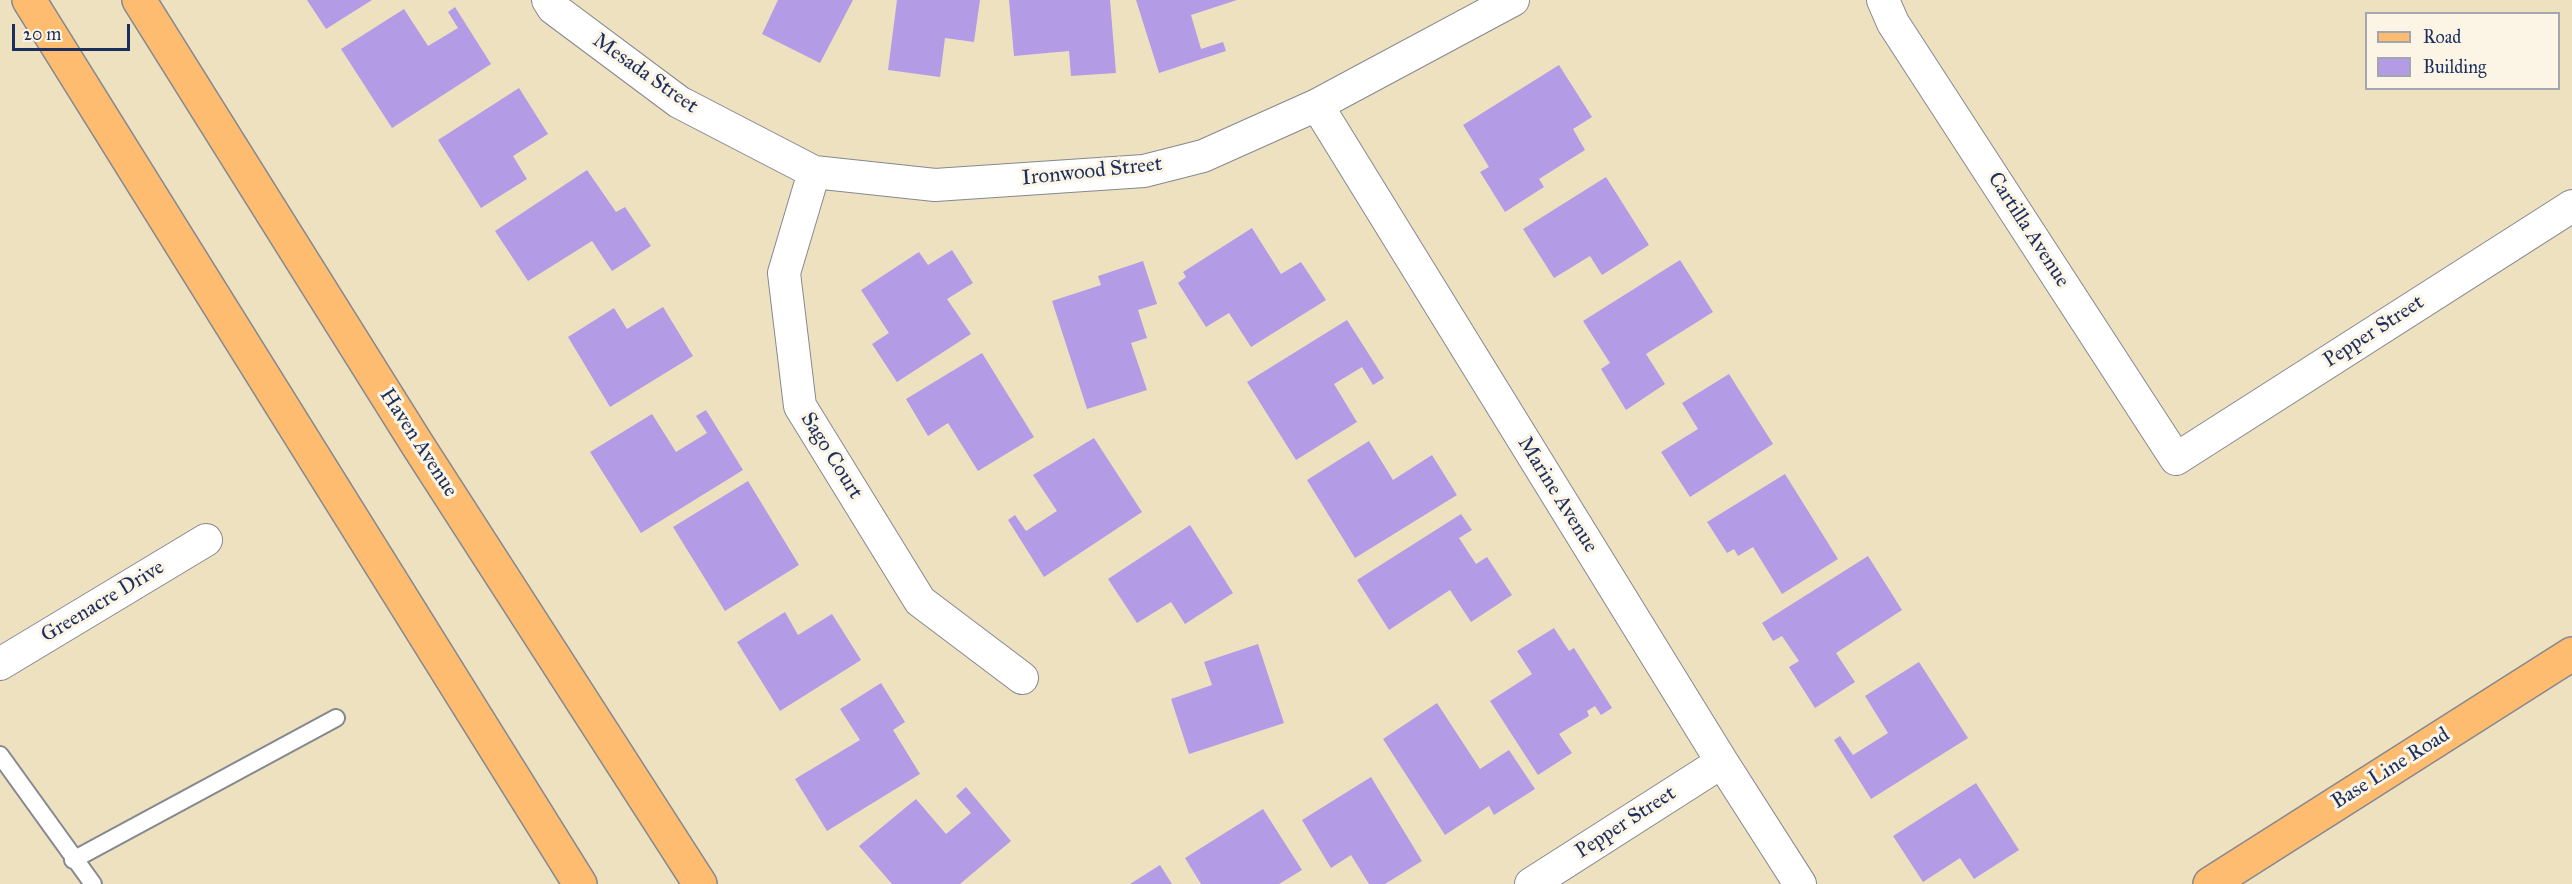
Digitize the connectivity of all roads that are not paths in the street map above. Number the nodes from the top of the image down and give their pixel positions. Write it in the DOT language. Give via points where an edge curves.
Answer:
graph roads {
  1 [pos="29,0"];
  2 [pos="139,0"];
  3 [pos="548,0"];
  4 [pos="1513,0"];
  5 [pos="1883,0"];
  6 [pos="1317,105"];
  7 [pos="814,172"];
  8 [pos="2572,206"];
  9 [pos="2176,459"];
  10 [pos="206,540"];
  11 [pos="2572,654"];
  12 [pos="0,664"];
  13 [pos="1022,678"];
  14 [pos="336,718"];
  15 [pos="0,755"];
  16 [pos="1722,762"];
  17 [pos="73,860"];
  18 [pos="93,884"];
  19 [pos="580,884"];
  20 [pos="700,884"];
  21 [pos="1531,884"];
  22 [pos="1800,884"];
  23 [pos="2210,884"];
  1 -- 19 [label="main road"];
  2 -- 20 [label="main road, Haven Avenue" via="417,444"];
  3 -- 7 [label="street, Mesada Street" via="553,8 679,102"];
  4 -- 6 [label="street, Ironwood Street"];
  5 -- 9 [label="street, Cartilla Avenue" via="1893,23"];
  6 -- 7 [label="street, Ironwood Street" via="1203,156 1144,171 935,185"];
  6 -- 16 [label="street, Marine Avenue"];
  7 -- 13 [label="street, Sago Court" via="784,273 800,406 920,601"];
  8 -- 9 [label="street, Pepper Street"];
  10 -- 12 [label="street, Greenacre Drive"];
  11 -- 23 [label="main road, Base Line Road"];
  14 -- 17 [label="lane"];
  15 -- 17 [label="lane"];
  16 -- 21 [label="street, Pepper Street"];
  16 -- 22 [label="street, Marine Avenue"];
  17 -- 18 [label="lane"];
}
